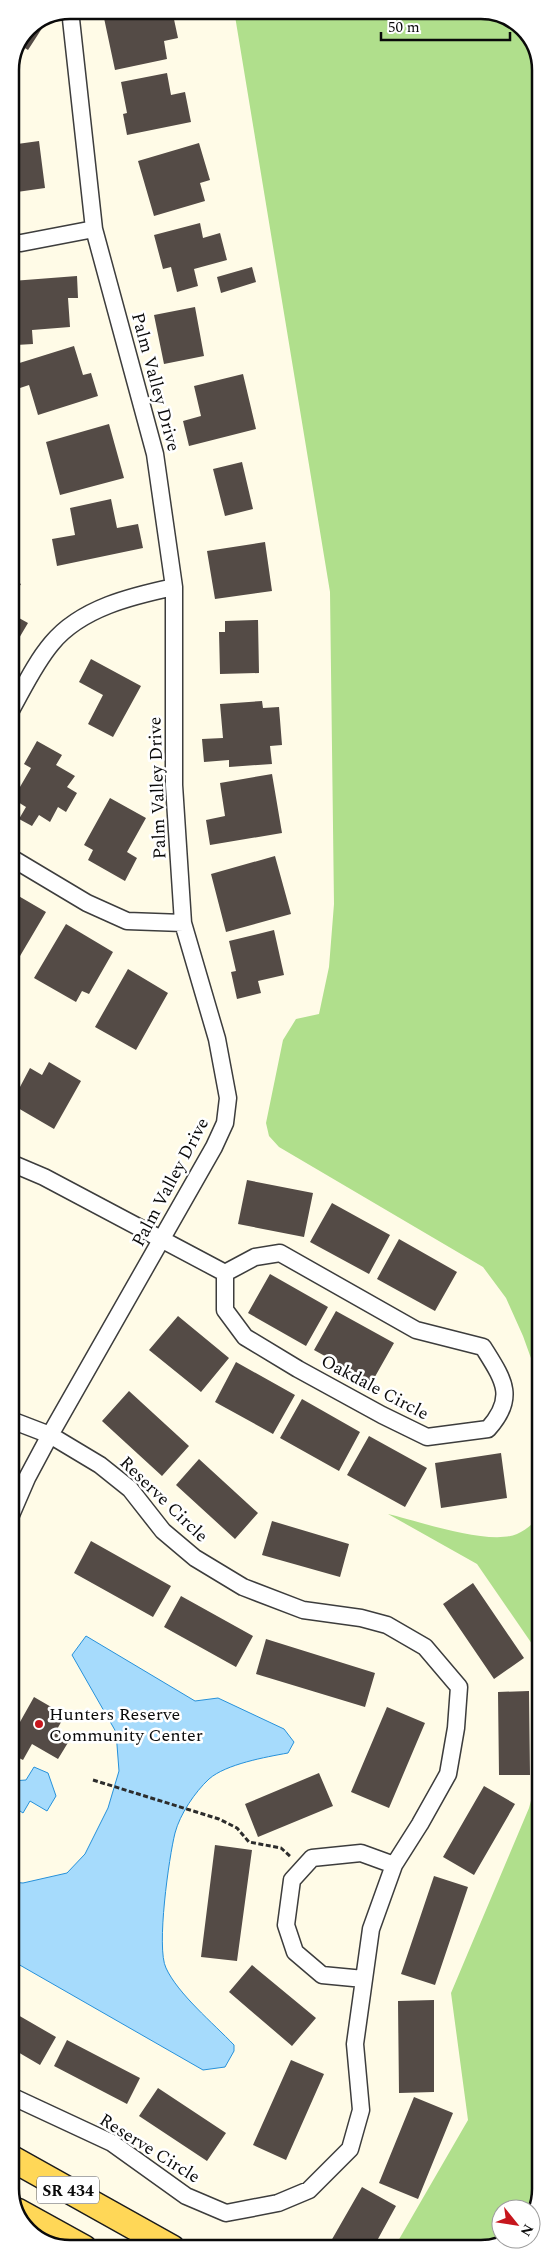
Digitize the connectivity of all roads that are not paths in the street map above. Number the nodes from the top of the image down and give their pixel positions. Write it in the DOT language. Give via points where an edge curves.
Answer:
graph roads {
  1 [pos="71,19"];
  2 [pos="94,229"];
  3 [pos="19,243"];
  4 [pos="174,586"];
  5 [pos="19,697"];
  6 [pos="19,862"];
  7 [pos="183,923"];
  8 [pos="19,1166"];
  9 [pos="162,1241"];
  10 [pos="225,1273"];
  11 [pos="19,1414"];
  12 [pos="19,1423"];
  13 [pos="50,1435"];
  14 [pos="19,1496"];
  15 [pos="394,1865"];
  16 [pos="364,1979"];
  17 [pos="19,2100"];
  18 [pos="19,2162"];
  19 [pos="27,2216"];
  20 [pos="70,2240"];
  21 [pos="158,2240"];
  1 -- 2 [label="street, Palm Valley Drive"];
  2 -- 3 [label="street"];
  2 -- 4 [label="street, Palm Valley Drive" via="155,454"];
  4 -- 5 [label="street" via="126,597 76,622 52,643"];
  4 -- 7 [label="street, Palm Valley Drive" via="174,785"];
  6 -- 7 [label="street" via="87,904 127,921"];
  7 -- 9 [label="street, Palm Valley Drive" via="217,1039 228,1098 225,1123 214,1147"];
  8 -- 9 [label="street"];
  9 -- 10 [label="street"];
  9 -- 13 [label="street, Palm Valley Drive"];
  10 -- 10 [label="street, Oakdale Circle" via="225,1310 245,1336 382,1415 427,1437 488,1430 500,1417 505,1398 502,1377 483,1347 416,1330 280,1253 255,1257"];
  11 -- 13 [label="street"];
  12 -- 13 [label="street, Reserve Circle"];
  13 -- 14 [label="street, Palm Valley Drive"];
  13 -- 15 [label="street, Reserve Circle" via="100,1465 130,1489 163,1531 195,1558 243,1587 303,1610 387,1625 425,1647 459,1687 448,1774"];
  15 -- 16 [label="street, Reserve Circle" via="371,1929"];
  15 -- 16 [label="street" via="361,1853 312,1858 292,1880 286,1925 295,1952 322,1975"];
  16 -- 17 [label="street, Reserve Circle" via="355,2044 361,2110 350,2149 309,2190 278,2203 226,2212 186,2196 112,2144"];
  18 -- 21 [label="main road, SR 434"];
  19 -- 20 [label="main road, SR 434"];
}
